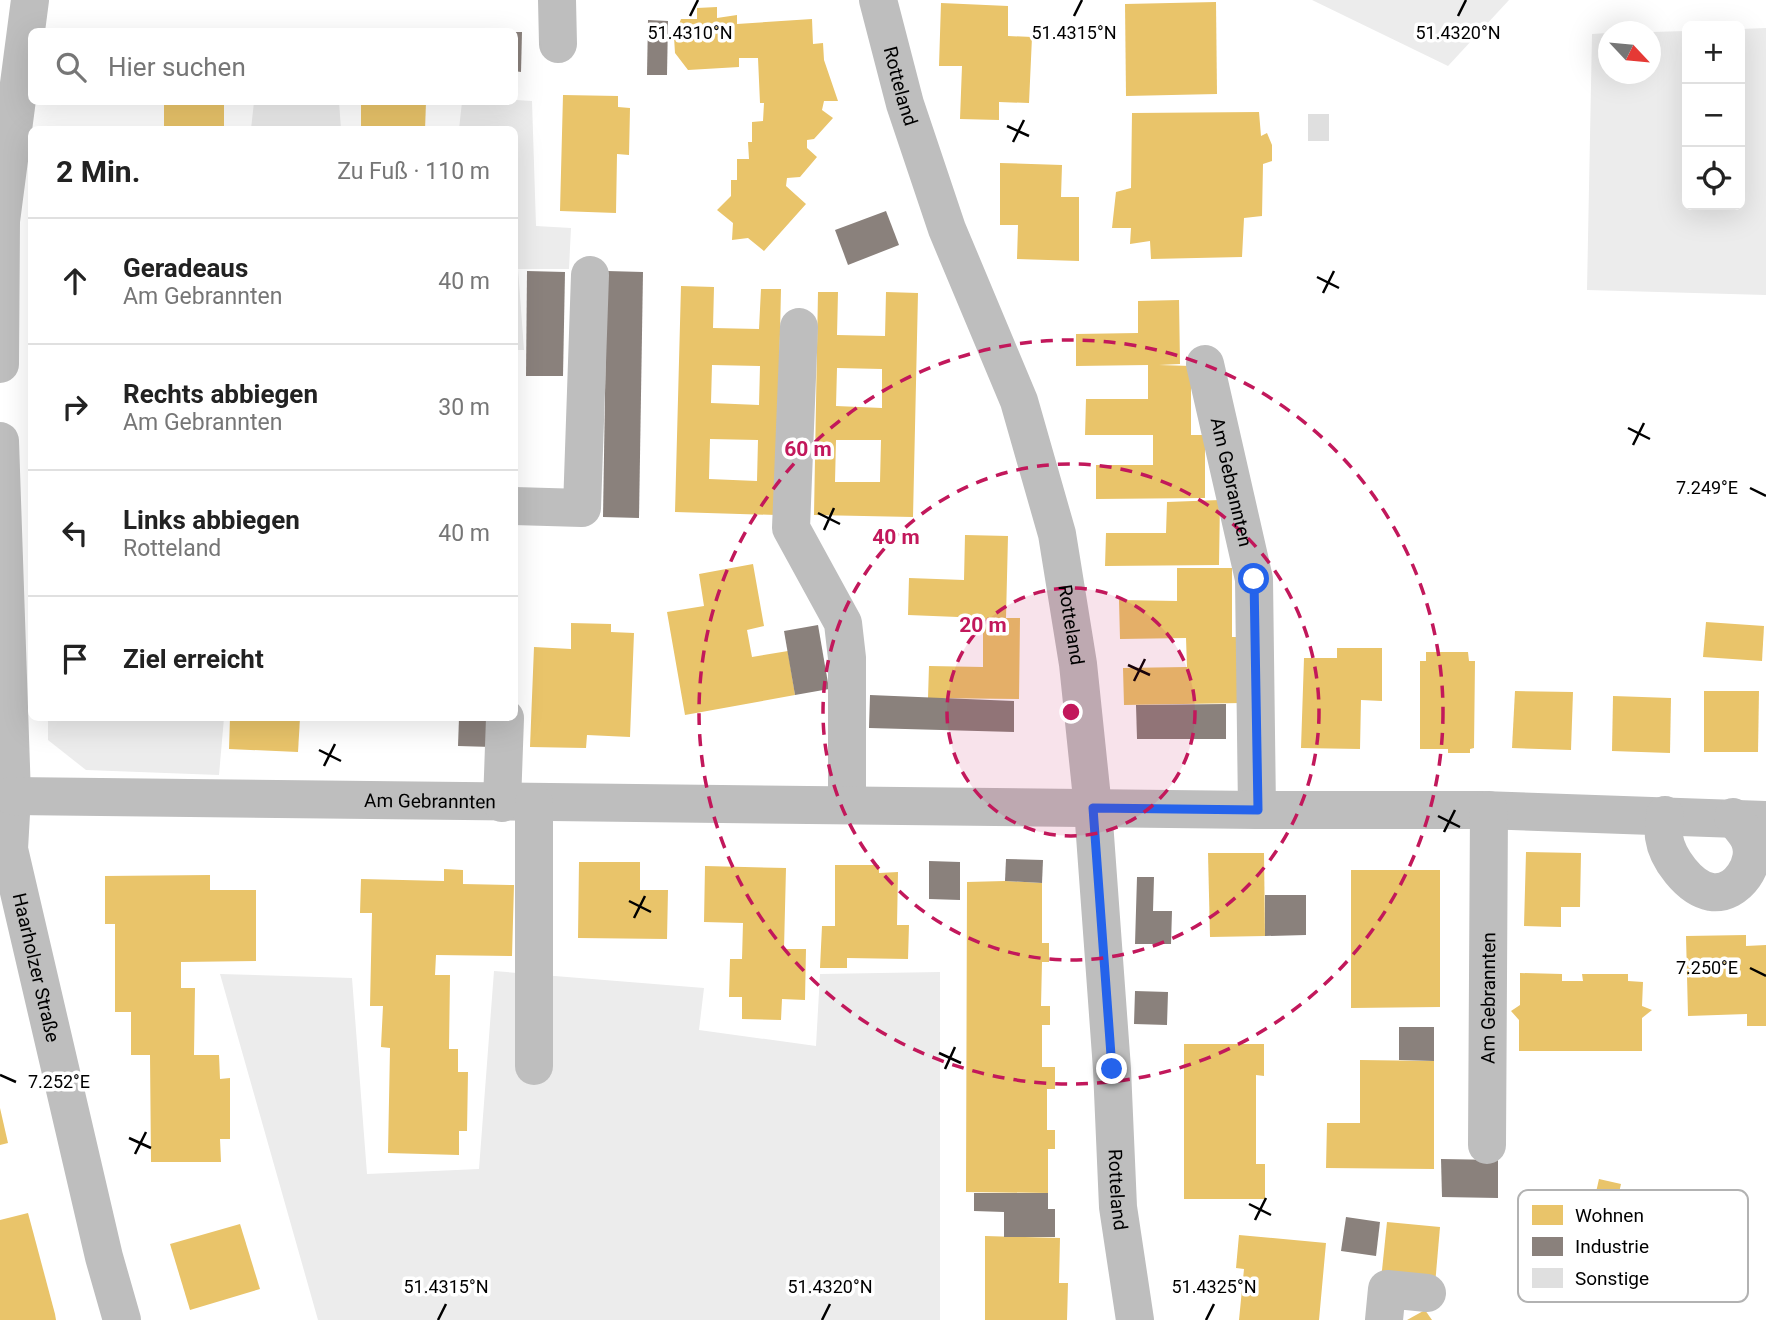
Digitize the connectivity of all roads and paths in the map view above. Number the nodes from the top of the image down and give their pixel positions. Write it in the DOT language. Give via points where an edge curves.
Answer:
graph roads {
  1 [pos="30,0"];
  2 [pos="557,0"];
  3 [pos="878,0"];
  4 [pos="558,44"];
  5 [pos="0,221"];
  6 [pos="590,275"];
  7 [pos="799,327"];
  8 [pos="1205,364"];
  9 [pos="0,365"];
  10 [pos="0,440"];
  11 [pos="518,506"];
  12 [pos="505,721"];
  13 [pos="12,796"];
  14 [pos="518,803"];
  15 [pos="848,805"];
  16 [pos="1093,808"];
  17 [pos="1258,810"];
  18 [pos="1489,810"];
  19 [pos="1665,815"];
  20 [pos="1749,819"];
  21 [pos="534,1066"];
  22 [pos="1487,1145"];
  23 [pos="1427,1293"];
  24 [pos="122,1320"];
  25 [pos="1135,1320"];
  26 [pos="1384,1320"];
  1 -- 5 [label="street"];
  2 -- 4 [label="street"];
  3 -- 16 [label="street, Rotteland" via="905,104 947,229 1019,401 1058,534 1079,664"];
  5 -- 9 [label="street"];
  6 -- 11 [label="street" via="582,508"];
  7 -- 15 [label="street" via="791,528 842,623 847,658"];
  8 -- 17 [label="street, Am Gebrannten" via="1254,579"];
  10 -- 13 [label="street, Haarholzer Straße"];
  12 -- 14 [label="street"];
  13 -- 14 [label="street, Am Gebrannten"];
  13 -- 24 [label="street, Haarholzer Straße" via="9,849"];
  14 -- 15 [label="street, Am Gebrannten"];
  14 -- 21 [label="street"];
  15 -- 16 [label="street, Am Gebrannten"];
  16 -- 17 [label="street, Am Gebrannten"];
  16 -- 25 [label="street, Rotteland" via="1118,1207"];
  17 -- 18 [label="street, Am Gebrannten"];
  18 -- 19 [label="street, Am Gebrannten"];
  18 -- 22 [label="street, Am Gebrannten"];
  19 -- 20 [label="street, Am Gebrannten"];
  19 -- 20 [label="street, Am Gebrannten" via="1664,839 1683,876 1714,892 1746,875 1752,858"];
  23 -- 26 [label="street" via="1387,1289"];
}
